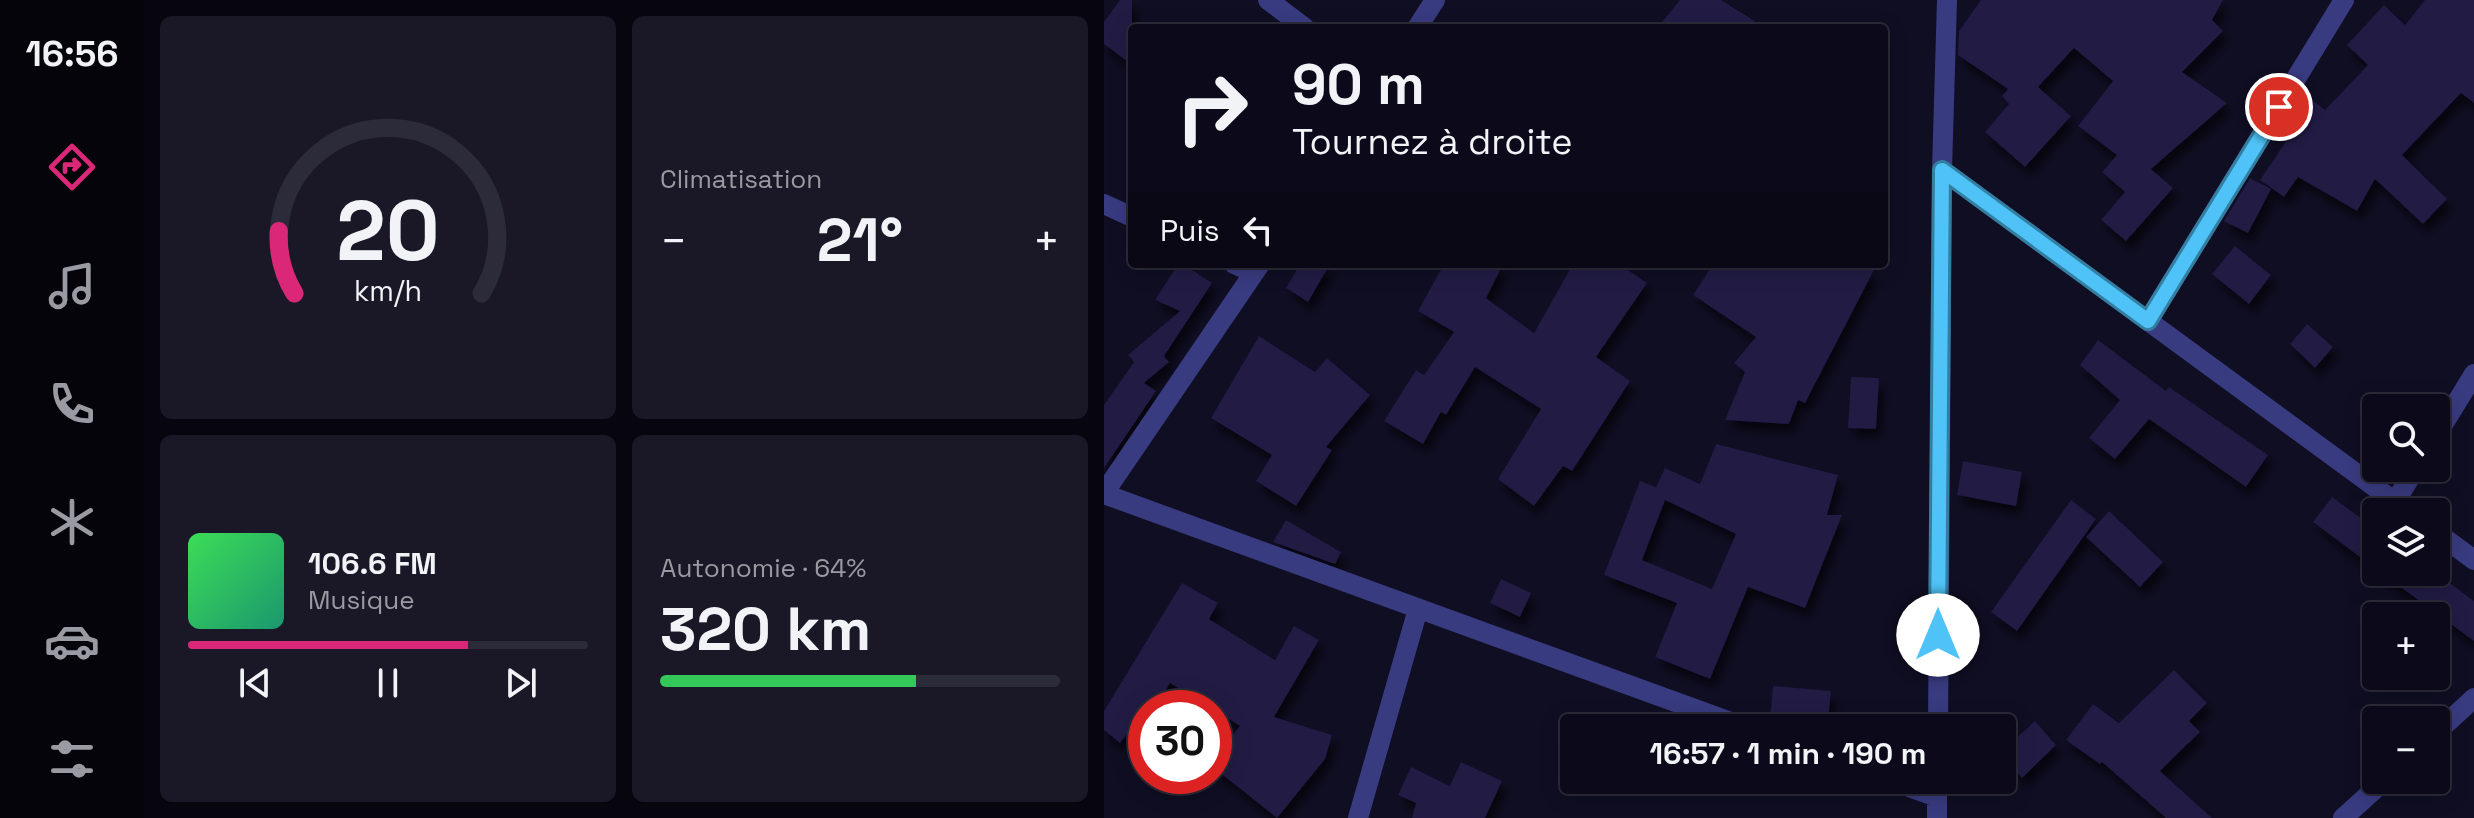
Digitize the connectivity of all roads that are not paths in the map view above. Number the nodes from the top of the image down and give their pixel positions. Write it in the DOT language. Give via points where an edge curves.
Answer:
graph roads {
  1 [pos="1268,0"];
  2 [pos="1435,0"];
  3 [pos="1947,0"];
  4 [pos="2344,0"];
  5 [pos="1300,24"];
  6 [pos="1420,24"];
  7 [pos="1942,170"];
  8 [pos="1104,204"];
  9 [pos="1128,215"];
  10 [pos="1257,269"];
  11 [pos="2148,321"];
  12 [pos="2474,374"];
  13 [pos="2450,413"];
  14 [pos="1104,494"];
  15 [pos="2390,498"];
  16 [pos="2450,542"];
  17 [pos="2474,560"];
  18 [pos="1418,609"];
  19 [pos="2474,698"];
  20 [pos="1708,714"];
  21 [pos="1938,714"];
  22 [pos="2450,720"];
  23 [pos="1937,794"];
  24 [pos="2370,794"];
  25 [pos="1358,818"];
  26 [pos="1937,818"];
  27 [pos="2343,818"];
  1 -- 5 [label="street"];
  2 -- 6 [label="street"];
  3 -- 7 [label="street"];
  4 -- 11 [label="street"];
  7 -- 11 [label="street"];
  7 -- 21 [label="street"];
  8 -- 9 [label="street"];
  10 -- 14 [label="street"];
  11 -- 15 [label="street"];
  12 -- 13 [label="street"];
  14 -- 18 [label="street"];
  16 -- 17 [label="street"];
  18 -- 20 [label="street"];
  18 -- 25 [label="street"];
  19 -- 22 [label="street"];
  23 -- 26 [label="street"];
  24 -- 27 [label="street"];
}
